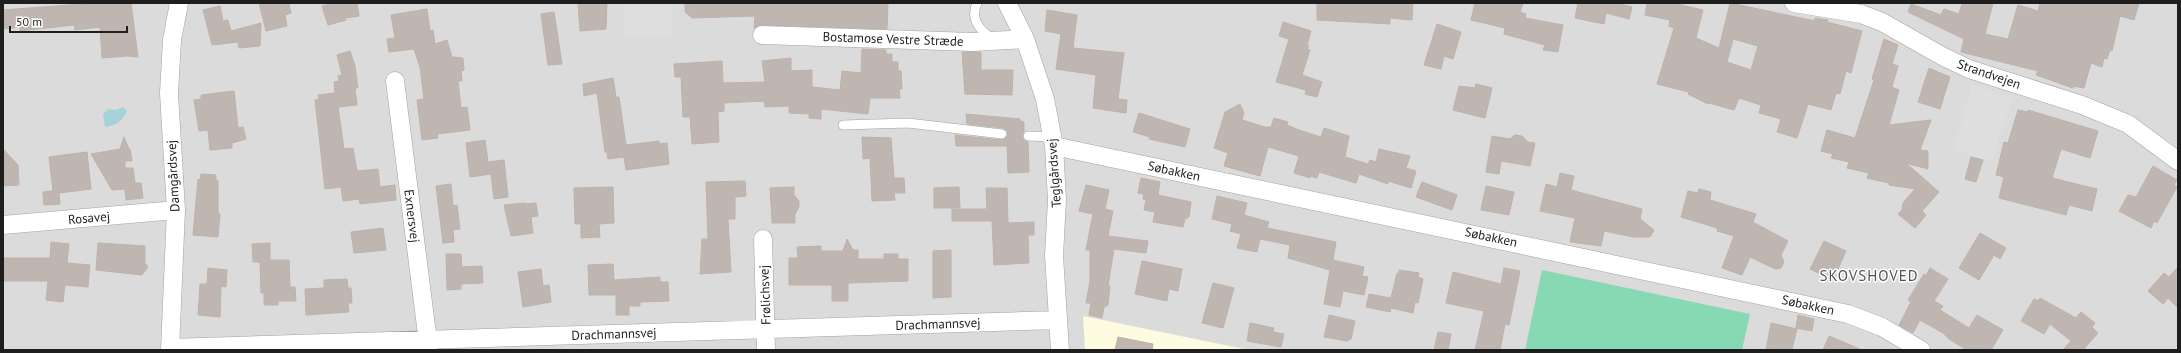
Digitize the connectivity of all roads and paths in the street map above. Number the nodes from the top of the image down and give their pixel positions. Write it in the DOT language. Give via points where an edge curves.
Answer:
graph roads {
  1 [pos="179,3"];
  2 [pos="977,3"];
  3 [pos="1007,3"];
  4 [pos="1794,3"];
  5 [pos="762,35"];
  6 [pos="1024,39"];
  7 [pos="998,40"];
  8 [pos="395,82"];
  9 [pos="843,125"];
  10 [pos="1002,134"];
  11 [pos="1028,136"];
  12 [pos="1053,142"];
  13 [pos="2178,161"];
  14 [pos="176,210"];
  15 [pos="3,225"];
  16 [pos="763,239"];
  17 [pos="1058,320"];
  18 [pos="766,329"];
  19 [pos="428,345"];
  20 [pos="170,349"];
  21 [pos="766,350"];
  22 [pos="1060,350"];
  23 [pos="1921,350"];
  1 -- 14 [label="street, Damgårdsvej" via="172,40 169,93"];
  2 -- 7 [label="lane" via="974,13 978,27"];
  3 -- 6 [label="street, Teglgårdsvej"];
  4 -- 13 [label="street, Strandvejen" via="1861,14 1882,22 1969,69 2082,105 2128,124"];
  5 -- 7 [label="street, Bostamose Vestre Stræde" via="973,42"];
  6 -- 7 [label="street, Bostamose Vestre Stræde"];
  6 -- 12 [label="street, Teglgårdsvej" via="1045,99"];
  8 -- 19 [label="street, Exnersvej"];
  9 -- 10 [label="lane" via="908,123"];
  11 -- 12 [label="lane"];
  12 -- 17 [label="street, Teglgårdsvej" via="1057,200 1054,256"];
  12 -- 23 [label="street, Søbakken" via="1848,314 1882,327"];
  14 -- 15 [label="street, Rosavej"];
  14 -- 20 [label="street, Damgårdsvej"];
  16 -- 18 [label="street, Frølichsvej"];
  17 -- 18 [label="street, Drachmannsvej"];
  17 -- 22 [label="street, Teglgårdsvej"];
  18 -- 19 [label="street, Drachmannsvej"];
  18 -- 21 [label="street, Frølichsvej"];
  19 -- 20 [label="street, Drachmannsvej"];
}
